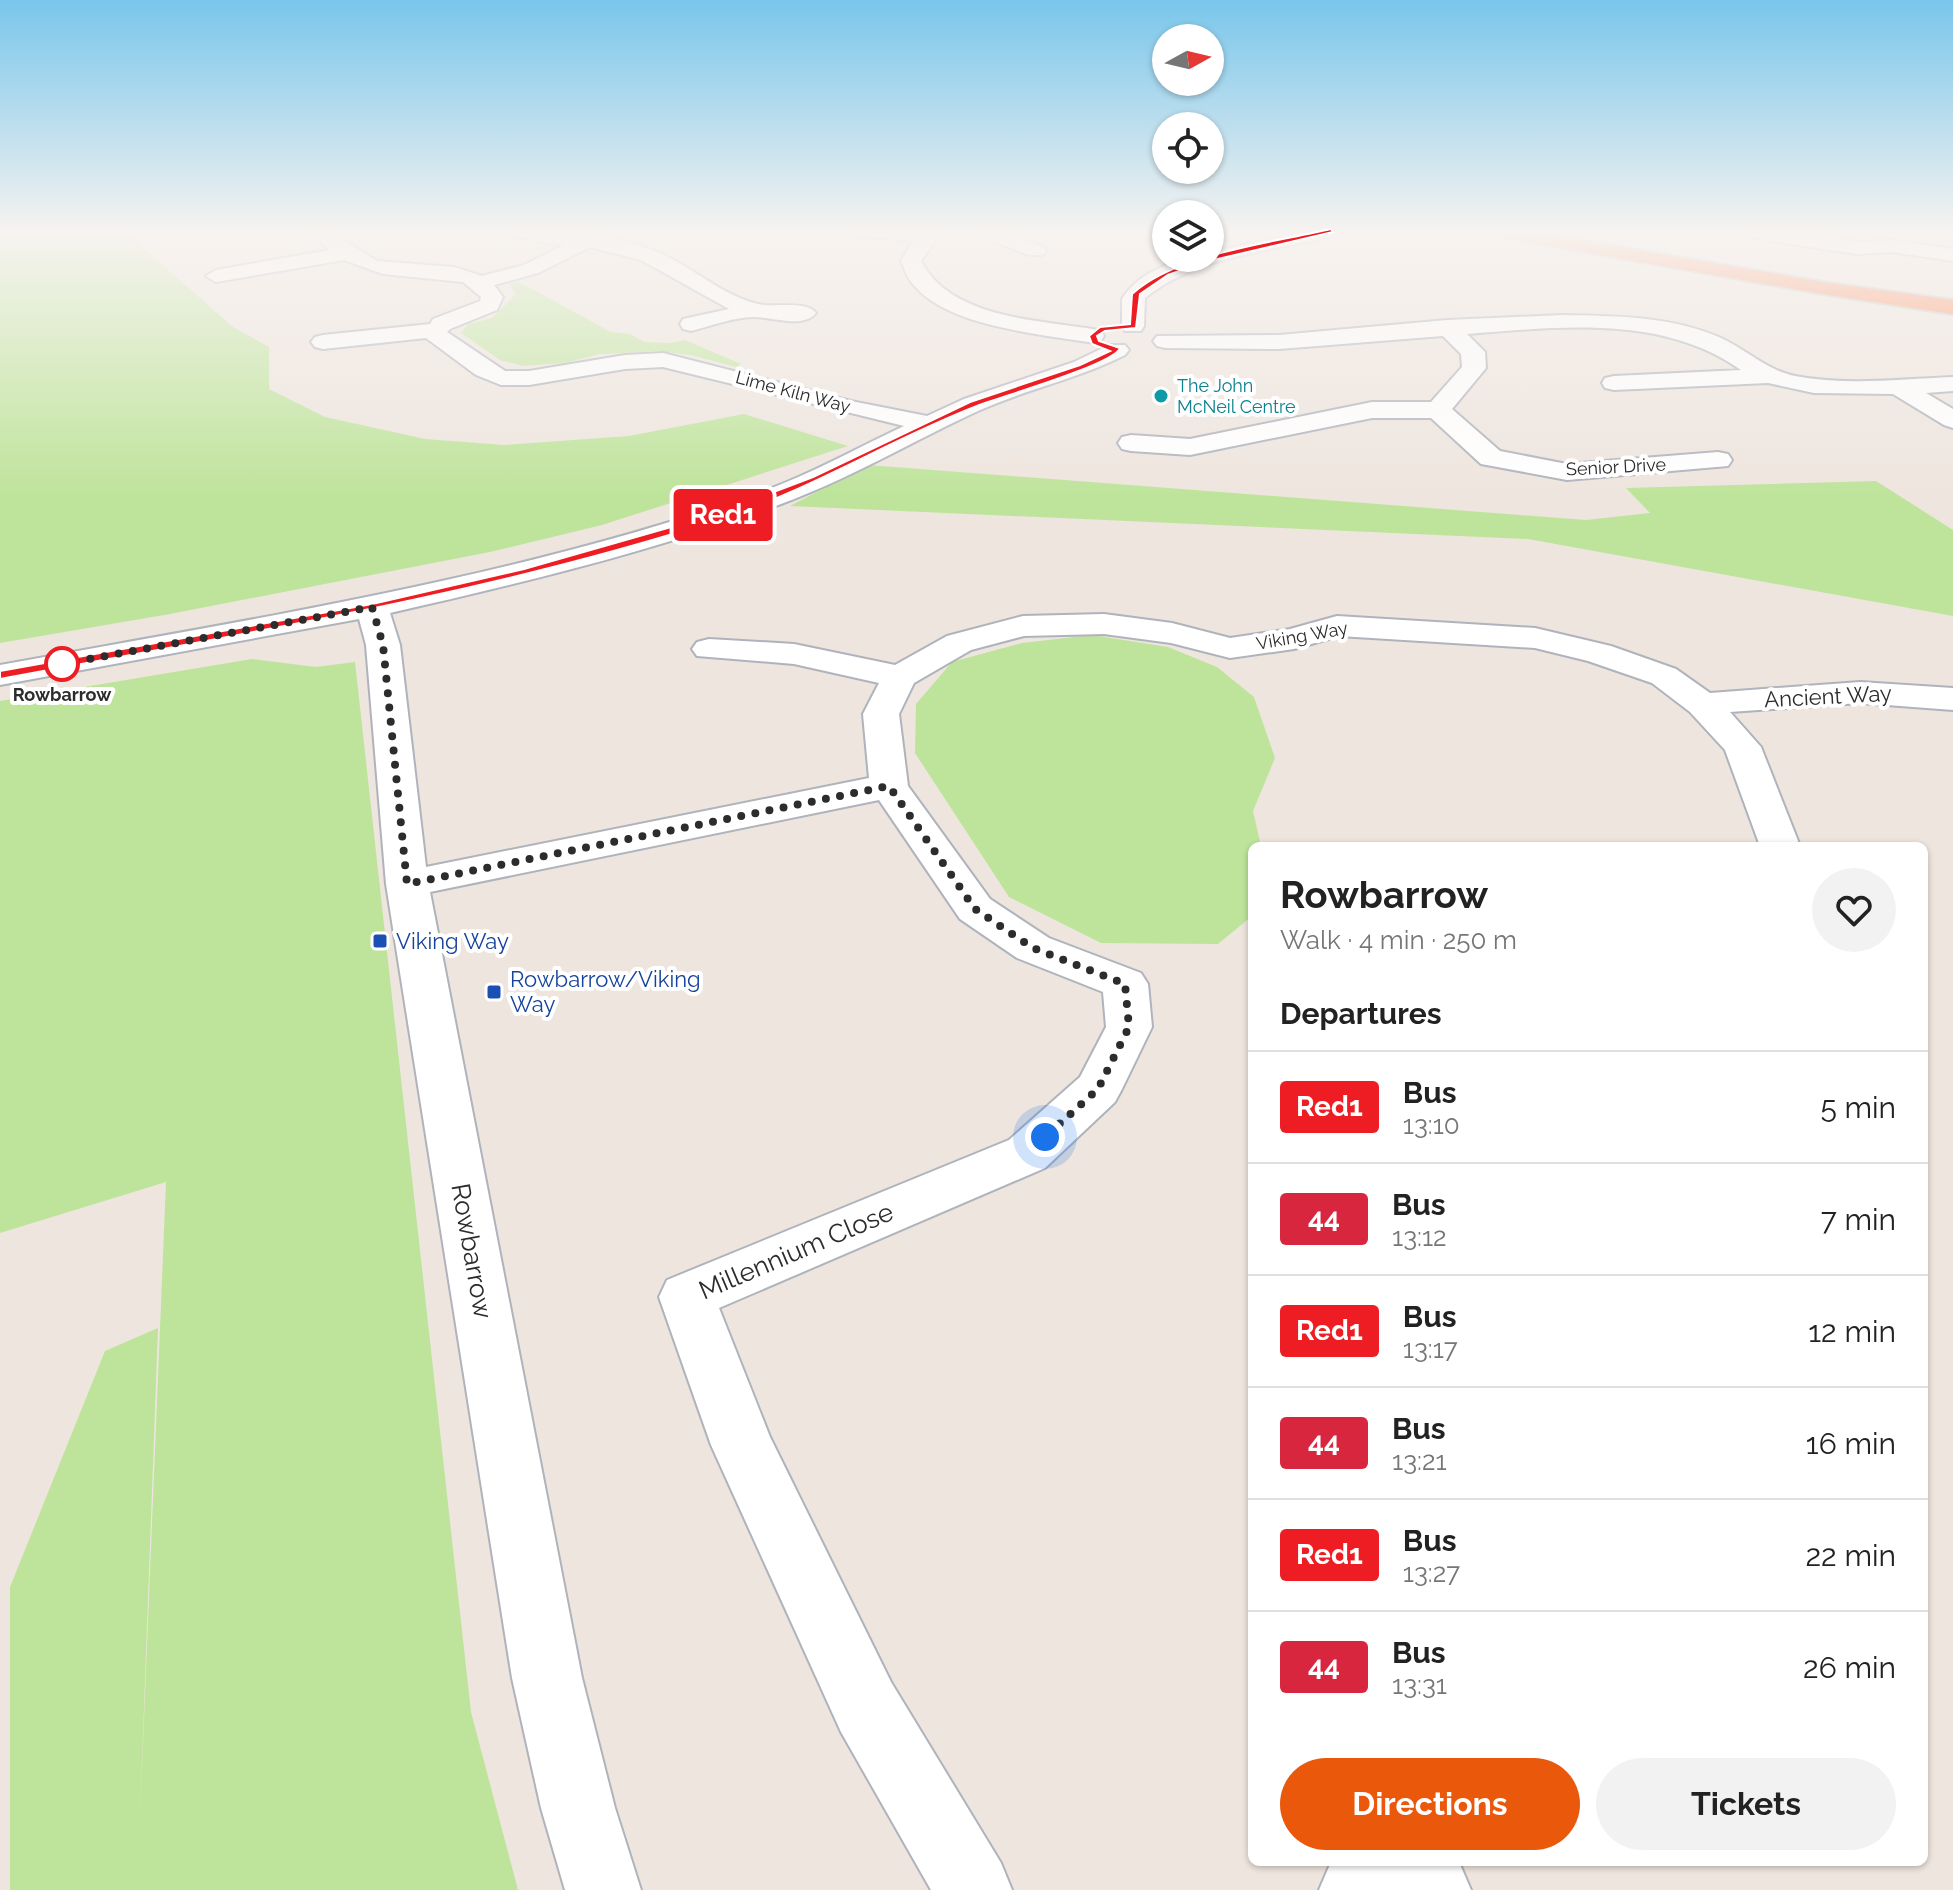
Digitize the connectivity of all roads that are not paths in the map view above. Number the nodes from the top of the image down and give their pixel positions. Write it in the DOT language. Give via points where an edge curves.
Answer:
graph roads {
  1 [pos="453,319"];
  2 [pos="713,319"];
  3 [pos="1011,319"];
  4 [pos="1134,319"];
  5 [pos="691,324"];
  6 [pos="1447,327"];
  7 [pos="436,330"];
  8 [pos="323,342"];
  9 [pos="1133,342"];
  10 [pos="1768,376"];
  11 [pos="1614,383"];
  12 [pos="1953,384"];
  13 [pos="1897,386"];
  14 [pos="1438,410"];
  15 [pos="1953,420"];
  16 [pos="930,424"];
  17 [pos="1131,443"];
  18 [pos="1718,460"];
  19 [pos="372,607"];
  20 [pos="709,649"];
  21 [pos="0,675"];
  22 [pos="900,677"];
  23 [pos="1953,699"];
  24 [pos="1703,704"];
  25 [pos="889,786"];
  26 [pos="1778,842"];
  27 [pos="407,884"];
  28 [pos="1378,1866"];
  29 [pos="1405,1866"];
  30 [pos="603,1890"];
  31 [pos="974,1890"];
  32 [pos="1357,1890"];
  33 [pos="1433,1890"];
  1 -- 7 [label="street"];
  2 -- 5 [label="street"];
  3 -- 9 [label="street"];
  4 -- 9 [label="street"];
  6 -- 9 [label="street" via="1241,342"];
  6 -- 10 [label="street" via="1651,325 1699,337"];
  6 -- 14 [label="street" via="1473,352 1474,368"];
  7 -- 8 [label="street"];
  7 -- 16 [label="street, Lime Kiln Way" via="436,337 501,378 663,360"];
  9 -- 16 [label="street" via="1083,367 1018,386"];
  10 -- 11 [label="street"];
  10 -- 13 [label="street" via="1804,384"];
  12 -- 13 [label="street"];
  13 -- 15 [label="street"];
  14 -- 17 [label="street" via="1372,410 1190,447"];
  14 -- 18 [label="street, Senior Drive" via="1491,458 1567,472"];
  16 -- 19 [label="street" via="816,479 717,517 527,572"];
  19 -- 21 [label="street"];
  19 -- 27 [label="street, Rowbarrow" via="383,645"];
  20 -- 22 [label="street" via="794,654"];
  22 -- 24 [label="street, Viking Way" via="959,643 1023,626 1104,624 1230,648 1294,639 1337,626 1535,638 1664,676"];
  22 -- 25 [label="street" via="881,714"];
  23 -- 24 [label="street, Ancient Way" via="1857,691"];
  24 -- 26 [label="street, Viking Way" via="1742,747"];
  25 -- 27 [label="street"];
  25 -- 31 [label="street, Millennium Close" via="975,909 1033,948 1125,984 1129,1027 1098,1089 1027,1154 687,1297 742,1445 866,1707"];
  27 -- 30 [label="street, Rowbarrow" via="547,1678"];
  28 -- 32 [label="street"];
  29 -- 33 [label="street"];
}
